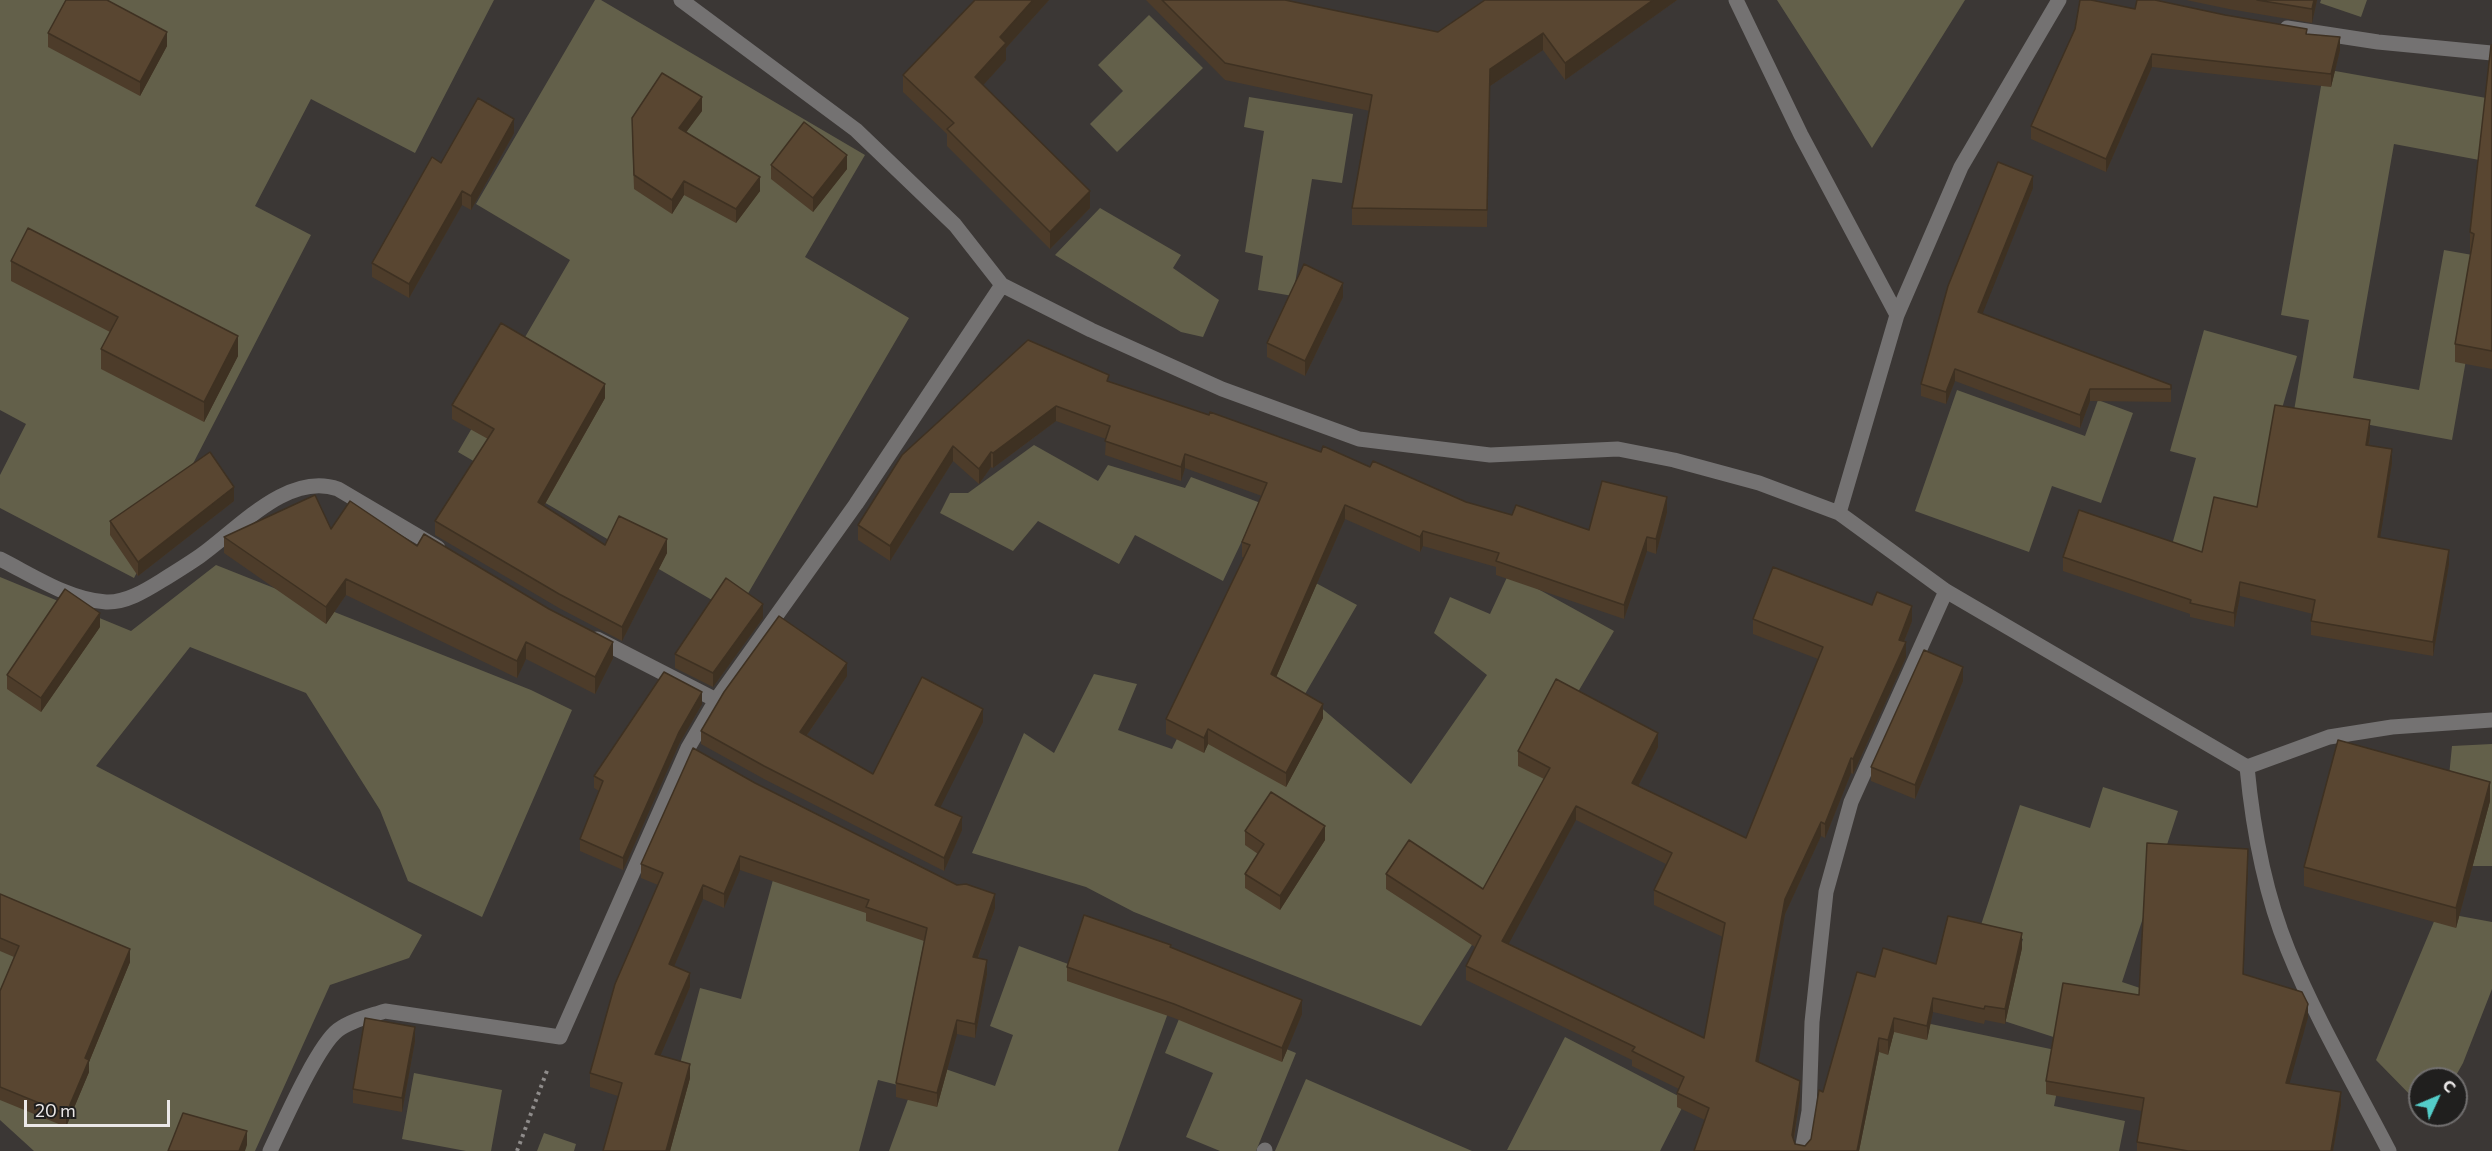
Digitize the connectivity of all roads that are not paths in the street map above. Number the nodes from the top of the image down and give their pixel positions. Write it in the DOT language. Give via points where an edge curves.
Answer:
graph roads {
  1 [pos="681,0"];
  2 [pos="1736,0"];
  3 [pos="2059,0"];
  4 [pos="2275,26"];
  5 [pos="2492,53"];
  6 [pos="1002,285"];
  7 [pos="1897,315"];
  8 [pos="1839,513"];
  9 [pos="453,557"];
  10 [pos="0,559"];
  11 [pos="1946,591"];
  12 [pos="585,632"];
  13 [pos="716,700"];
  14 [pos="2492,720"];
  15 [pos="2247,767"];
  16 [pos="270,1151"];
  17 [pos="1802,1151"];
  18 [pos="2389,1151"];
  1 -- 6 [label="lane" via="856,130 955,225"];
  2 -- 7 [label="lane" via="1801,135"];
  3 -- 7 [label="lane" via="1961,167"];
  4 -- 5 [label="lane" via="2378,42"];
  6 -- 8 [label="lane" via="1222,389 1359,439 1490,455 1618,449 1759,483"];
  6 -- 13 [label="lane" via="856,504"];
  7 -- 8 [label="lane"];
  8 -- 11 [label="lane"];
  9 -- 10 [label="lane" via="324,484 283,495 198,558 142,593 123,599 88,600"];
  11 -- 15 [label="lane"];
  11 -- 17 [label="lane" via="1851,802 1826,892 1812,1022 1809,1111"];
  12 -- 13 [label="lane"];
  13 -- 16 [label="lane" via="560,1037 385,1011 359,1019 337,1030 322,1050"];
  14 -- 15 [label="lane" via="2392,726 2329,737"];
  15 -- 18 [label="lane" via="2253,827 2288,950"];
}
